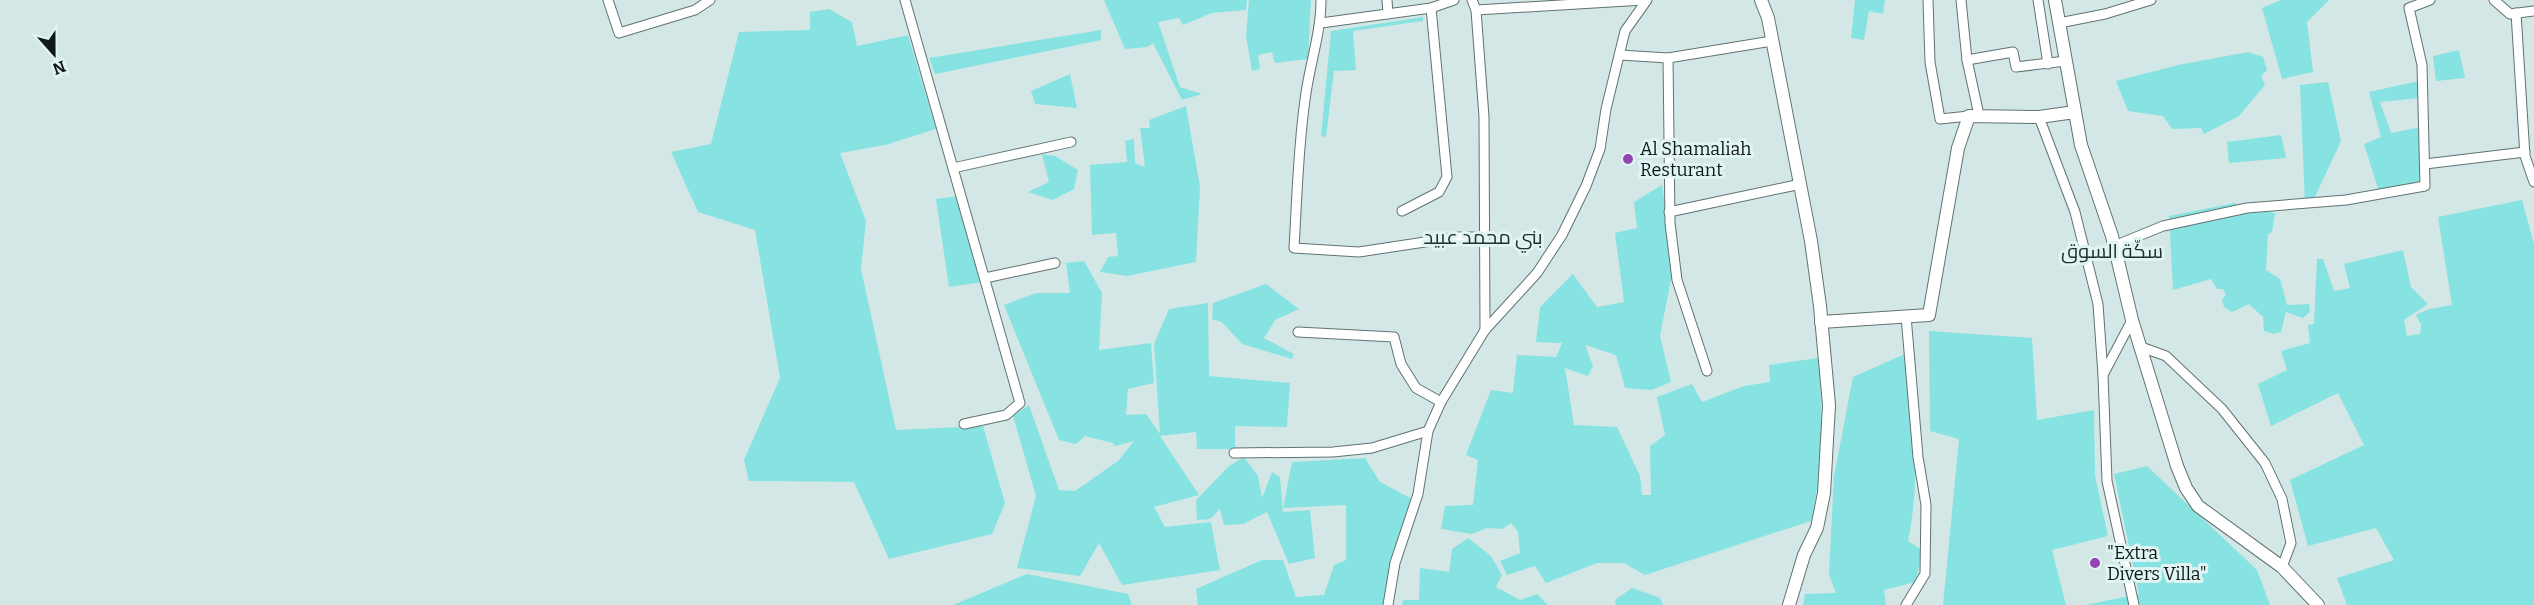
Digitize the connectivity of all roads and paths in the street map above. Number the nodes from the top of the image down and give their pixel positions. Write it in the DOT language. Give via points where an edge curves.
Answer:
graph roads {
  1 [pos="608,0"];
  2 [pos="710,0"];
  3 [pos="905,0"];
  4 [pos="1321,0"];
  5 [pos="1387,0"];
  6 [pos="1454,0"];
  7 [pos="1645,0"];
  8 [pos="1761,0"];
  9 [pos="1928,0"];
  10 [pos="1961,0"];
  11 [pos="2038,0"];
  12 [pos="2055,0"];
  13 [pos="2151,0"];
  14 [pos="2430,0"];
  15 [pos="2494,0"];
  16 [pos="2134,2"];
  17 [pos="1474,5"];
  18 [pos="1431,8"];
  19 [pos="2534,11"];
  20 [pos="2516,13"];
  21 [pos="1388,14"];
  22 [pos="1321,23"];
  23 [pos="2058,23"];
  24 [pos="1772,41"];
  25 [pos="1620,55"];
  26 [pos="1668,58"];
  27 [pos="1967,60"];
  28 [pos="2066,61"];
  29 [pos="2048,64"];
  30 [pos="2075,112"];
  31 [pos="1974,116"];
  32 [pos="2038,117"];
  33 [pos="1071,142"];
  34 [pos="2525,152"];
  35 [pos="2425,164"];
  36 [pos="953,168"];
  37 [pos="2534,182"];
  38 [pos="1801,184"];
  39 [pos="1402,212"];
  40 [pos="1669,212"];
  41 [pos="1483,237"];
  42 [pos="2114,246"];
  43 [pos="1055,263"];
  44 [pos="985,278"];
  45 [pos="1906,316"];
  46 [pos="2132,320"];
  47 [pos="1821,322"];
  48 [pos="1485,330"];
  49 [pos="1298,332"];
  50 [pos="2141,347"];
  51 [pos="1707,371"];
  52 [pos="2103,375"];
  53 [pos="1441,402"];
  54 [pos="964,424"];
  55 [pos="1428,431"];
  56 [pos="1234,453"];
  57 [pos="2282,567"];
  58 [pos="1388,605"];
  59 [pos="1789,605"];
  60 [pos="1906,605"];
  61 [pos="2134,605"];
  62 [pos="2318,605"];
  1 -- 2 [label="street" via="619,33 695,10"];
  3 -- 36 [label="street"];
  4 -- 22 [label="street"];
  5 -- 21 [label="street"];
  6 -- 18 [label="street"];
  7 -- 17 [label="street"];
  7 -- 25 [label="street" via="1624,31"];
  8 -- 24 [label="street"];
  9 -- 31 [label="street" via="1930,62 1940,119"];
  10 -- 27 [label="street"];
  11 -- 29 [label="street"];
  12 -- 23 [label="street"];
  13 -- 16 [label="street"];
  14 -- 35 [label="street" via="2409,8 2422,65"];
  15 -- 20 [label="street" via="2510,14"];
  16 -- 23 [label="street" via="2105,14"];
  17 -- 41 [label="street" via="1484,117"];
  18 -- 21 [label="street"];
  18 -- 39 [label="street" via="1447,177 1439,192"];
  19 -- 20 [label="street"];
  20 -- 34 [label="street"];
  21 -- 22 [label="street"];
  22 -- 41 [label="street" via="1301,127 1294,248 1359,252 1458,237"];
  23 -- 28 [label="street"];
  24 -- 26 [label="street"];
  24 -- 38 [label="street"];
  25 -- 26 [label="street"];
  25 -- 48 [label="street" via="1600,149 1562,234 1537,273"];
  26 -- 40 [label="street"];
  27 -- 29 [label="street" via="2013,52 2016,67"];
  27 -- 31 [label="street"];
  28 -- 29 [label="street"];
  28 -- 30 [label="street"];
  30 -- 32 [label="street"];
  30 -- 42 [label="street" via="2081,145"];
  31 -- 32 [label="street"];
  31 -- 45 [label="street" via="1958,148 1929,315"];
  32 -- 52 [label="street" via="2075,212 2098,304"];
  33 -- 36 [label="street"];
  34 -- 35 [label="street"];
  34 -- 37 [label="street"];
  35 -- 42 [label="street" via="2425,186 2346,200 2247,208 2163,226"];
  36 -- 44 [label="street"];
  38 -- 40 [label="street"];
  38 -- 47 [label="street"];
  40 -- 51 [label="street" via="1677,280"];
  41 -- 48 [label="street"];
  42 -- 46 [label="street"];
  43 -- 44 [label="street"];
  44 -- 54 [label="street" via="1020,403 1006,414"];
  45 -- 47 [label="street"];
  45 -- 60 [label="street" via="1926,505 1925,574"];
  46 -- 50 [label="street"];
  46 -- 52 [label="street"];
  47 -- 59 [label="street" via="1829,405 1824,493"];
  48 -- 53 [label="street"];
  49 -- 53 [label="street" via="1394,338 1401,364 1416,388"];
  50 -- 57 [label="street" via="2186,488 2198,506"];
  50 -- 57 [label="street" via="2166,356 2222,409 2265,462 2282,499 2291,543"];
  52 -- 61 [label="street" via="2107,481"];
  53 -- 55 [label="street"];
  55 -- 56 [label="street" via="1372,448"];
  55 -- 58 [label="street" via="1418,494 1395,563"];
  57 -- 62 [label="street"];
}
